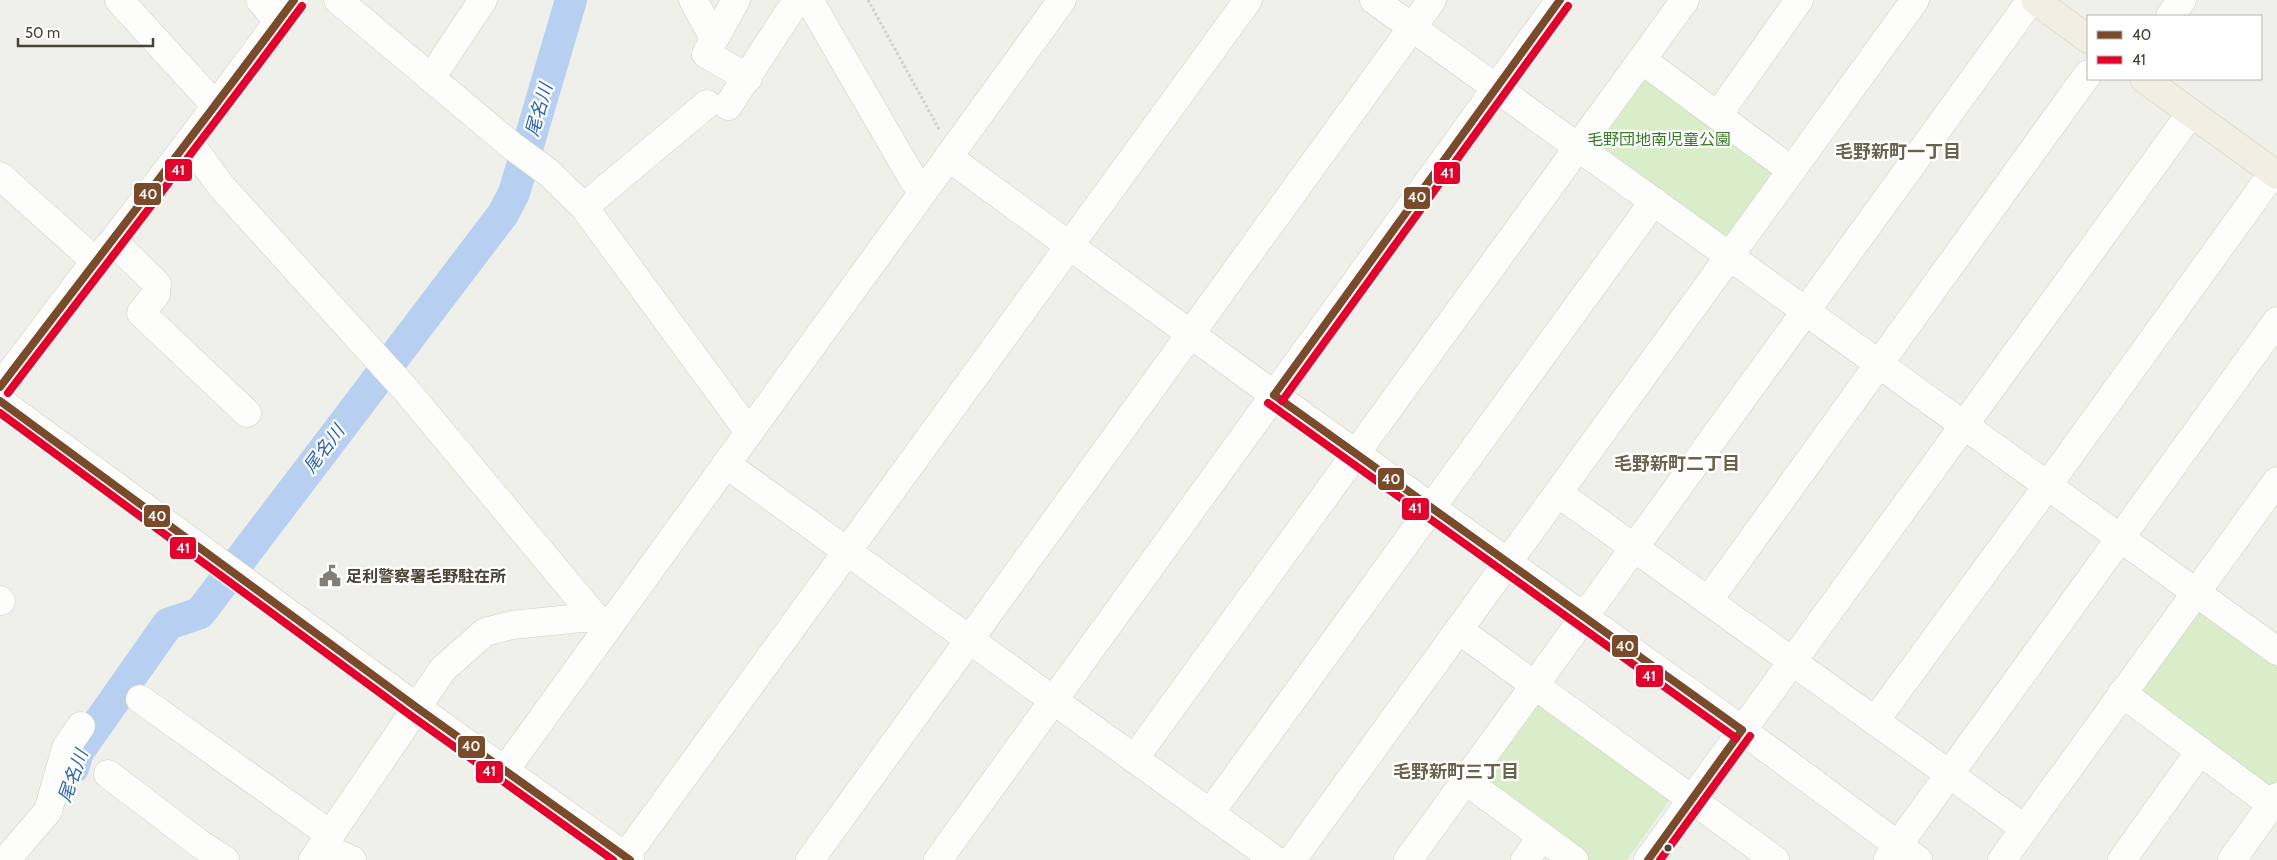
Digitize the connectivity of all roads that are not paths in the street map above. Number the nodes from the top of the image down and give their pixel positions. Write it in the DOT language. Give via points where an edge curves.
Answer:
graph roads {
  1 [pos="119,0"];
  2 [pos="260,0"];
  3 [pos="294,0"];
  4 [pos="338,0"];
  5 [pos="483,0"];
  6 [pos="693,0"];
  7 [pos="736,0"];
  8 [pos="797,0"];
  9 [pos="809,0"];
  10 [pos="1062,0"];
  11 [pos="1248,0"];
  12 [pos="1374,0"];
  13 [pos="1432,0"];
  14 [pos="1560,0"];
  15 [pos="1685,0"];
  16 [pos="1799,0"];
  17 [pos="1915,0"];
  18 [pos="2031,0"];
  19 [pos="2035,0"];
  20 [pos="2182,0"];
  21 [pos="2171,15"];
  22 [pos="278,21"];
  23 [pos="1412,28"];
  24 [pos="2087,37"];
  25 [pos="714,38"];
  26 [pos="1642,60"];
  27 [pos="2087,75"];
  28 [pos="431,78"];
  29 [pos="748,78"];
  30 [pos="2145,80"];
  31 [pos="1495,88"];
  32 [pos="215,106"];
  33 [pos="2191,113"];
  34 [pos="1718,115"];
  35 [pos="189,142"];
  36 [pos="1580,147"];
  37 [pos="950,155"];
  38 [pos="1791,170"];
  39 [pos="2275,174"];
  40 [pos="0,176"];
  41 [pos="924,191"];
  42 [pos="1654,201"];
  43 [pos="584,207"];
  44 [pos="113,241"];
  45 [pos="1070,245"];
  46 [pos="1730,255"];
  47 [pos="95,262"];
  48 [pos="1806,310"];
  49 [pos="2277,321"];
  50 [pos="1191,334"];
  51 [pos="1880,363"];
  52 [pos="0,388"];
  53 [pos="1274,395"];
  54 [pos="0,401"];
  55 [pos="247,412"];
  56 [pos="1964,424"];
  57 [pos="749,432"];
  58 [pos="1356,454"];
  59 [pos="726,464"];
  60 [pos="2277,481"];
  61 [pos="2048,485"];
  62 [pos="1558,494"];
  63 [pos="1432,508"];
  64 [pos="2120,538"];
  65 [pos="1634,548"];
  66 [pos="847,551"];
  67 [pos="1508,562"];
  68 [pos="2196,592"];
  69 [pos="1708,601"];
  70 [pos="1584,617"];
  71 [pos="604,620"];
  72 [pos="1458,630"];
  73 [pos="970,640"];
  74 [pos="2276,648"];
  75 [pos="1792,662"];
  76 [pos="1535,686"];
  77 [pos="2122,693"];
  78 [pos="140,699"];
  79 [pos="1054,701"];
  80 [pos="416,706"];
  81 [pos="1875,721"];
  82 [pos="81,726"];
  83 [pos="1742,730"];
  84 [pos="2200,751"];
  85 [pos="1134,758"];
  86 [pos="505,770"];
  87 [pos="108,774"];
  88 [pos="1949,774"];
  89 [pos="1466,781"];
  90 [pos="1692,800"];
  91 [pos="2274,801"];
  92 [pos="1210,814"];
  93 [pos="2024,828"];
  94 [pos="1542,837"];
  95 [pos="322,847"];
  96 [pos="1901,855"];
  97 [pos="628,858"];
  98 [pos="6,860"];
  99 [pos="225,860"];
  100 [pos="352,860"];
  101 [pos="810,860"];
  102 [pos="938,860"];
  103 [pos="1274,860"];
  104 [pos="1292,860"];
  105 [pos="1408,860"];
  106 [pos="1525,860"];
  107 [pos="1574,860"];
  108 [pos="1648,860"];
  109 [pos="1775,860"];
  110 [pos="2002,860"];
  111 [pos="2122,860"];
  112 [pos="2232,860"];
  1 -- 32 [label="street"];
  2 -- 22 [label="street"];
  3 -- 22 [label="street"];
  4 -- 28 [label="street"];
  5 -- 28 [label="street"];
  6 -- 25 [label="street"];
  7 -- 25 [label="street"];
  8 -- 29 [label="street"];
  9 -- 41 [label="street" via="914,181"];
  10 -- 37 [label="street"];
  11 -- 45 [label="street"];
  12 -- 23 [label="street"];
  13 -- 23 [label="street"];
  14 -- 31 [label="street"];
  15 -- 26 [label="street"];
  16 -- 34 [label="street"];
  17 -- 38 [label="street"];
  18 -- 48 [label="street"];
  19 -- 24 [label="main road"];
  20 -- 21 [label="street"];
  22 -- 32 [label="street"];
  23 -- 31 [label="street"];
  23 -- 50 [label="street"];
  25 -- 29 [label="street" via="706,54"];
  26 -- 34 [label="street"];
  26 -- 36 [label="street"];
  27 -- 51 [label="street"];
  28 -- 43 [label="street" via="550,173"];
  29 -- 43 [label="street"];
  30 -- 33 [label="main road"];
  31 -- 36 [label="street"];
  31 -- 53 [label="street"];
  32 -- 35 [label="street"];
  33 -- 39 [label="main road"];
  33 -- 56 [label="street"];
  34 -- 38 [label="street"];
  35 -- 44 [label="street"];
  35 -- 71 [label="street" via="220,186 406,390"];
  36 -- 42 [label="street"];
  36 -- 58 [label="street"];
  37 -- 41 [label="street"];
  37 -- 45 [label="street"];
  38 -- 46 [label="street"];
  39 -- 61 [label="street"];
  40 -- 47 [label="street"];
  41 -- 57 [label="street"];
  42 -- 46 [label="street"];
  42 -- 63 [label="street"];
  43 -- 57 [label="street"];
  44 -- 47 [label="street"];
  44 -- 55 [label="street" via="157,284 156,294 141,313"];
  45 -- 50 [label="street"];
  45 -- 66 [label="street"];
  46 -- 48 [label="street"];
  46 -- 62 [label="street"];
  47 -- 52 [label="street"];
  48 -- 51 [label="street"];
  48 -- 65 [label="street"];
  49 -- 64 [label="street"];
  50 -- 53 [label="street"];
  50 -- 73 [label="street"];
  51 -- 56 [label="street"];
  51 -- 69 [label="street"];
  53 -- 58 [label="street"];
  53 -- 79 [label="street"];
  54 -- 80 [label="street"];
  56 -- 61 [label="street"];
  56 -- 75 [label="street"];
  57 -- 59 [label="street"];
  58 -- 63 [label="street"];
  58 -- 85 [label="street"];
  59 -- 66 [label="street"];
  59 -- 71 [label="street"];
  60 -- 68 [label="street"];
  61 -- 64 [label="street"];
  61 -- 81 [label="street"];
  62 -- 65 [label="street"];
  62 -- 67 [label="street"];
  63 -- 67 [label="street"];
  63 -- 92 [label="street"];
  64 -- 68 [label="street"];
  64 -- 88 [label="street"];
  65 -- 69 [label="street"];
  65 -- 70 [label="street"];
  66 -- 73 [label="street"];
  66 -- 97 [label="street"];
  67 -- 70 [label="street"];
  67 -- 72 [label="street"];
  68 -- 74 [label="street"];
  68 -- 77 [label="street"];
  69 -- 75 [label="street"];
  70 -- 76 [label="street"];
  70 -- 83 [label="street"];
  71 -- 80 [label="street" via="512,625 485,632 443,669"];
  71 -- 86 [label="street"];
  72 -- 76 [label="street"];
  72 -- 104 [label="street"];
  73 -- 79 [label="street"];
  73 -- 101 [label="street"];
  75 -- 81 [label="street"];
  75 -- 83 [label="street"];
  76 -- 89 [label="street"];
  76 -- 90 [label="street"];
  77 -- 84 [label="street"];
  77 -- 93 [label="street"];
  78 -- 95 [label="street"];
  79 -- 85 [label="street"];
  79 -- 102 [label="street"];
  80 -- 86 [label="street"];
  80 -- 95 [label="street"];
  81 -- 88 [label="street"];
  82 -- 98 [label="street" via="66,748 48,811"];
  83 -- 90 [label="street"];
  83 -- 96 [label="street"];
  84 -- 91 [label="street"];
  84 -- 111 [label="street"];
  85 -- 92 [label="street"];
  86 -- 97 [label="street"];
  87 -- 99 [label="street"];
  88 -- 93 [label="street"];
  88 -- 96 [label="street"];
  89 -- 94 [label="street"];
  89 -- 105 [label="street"];
  90 -- 108 [label="street"];
  90 -- 109 [label="street"];
  91 -- 112 [label="street"];
  92 -- 103 [label="street"];
  93 -- 110 [label="street"];
  94 -- 106 [label="street"];
  94 -- 107 [label="street"];
  95 -- 100 [label="street"];
}
